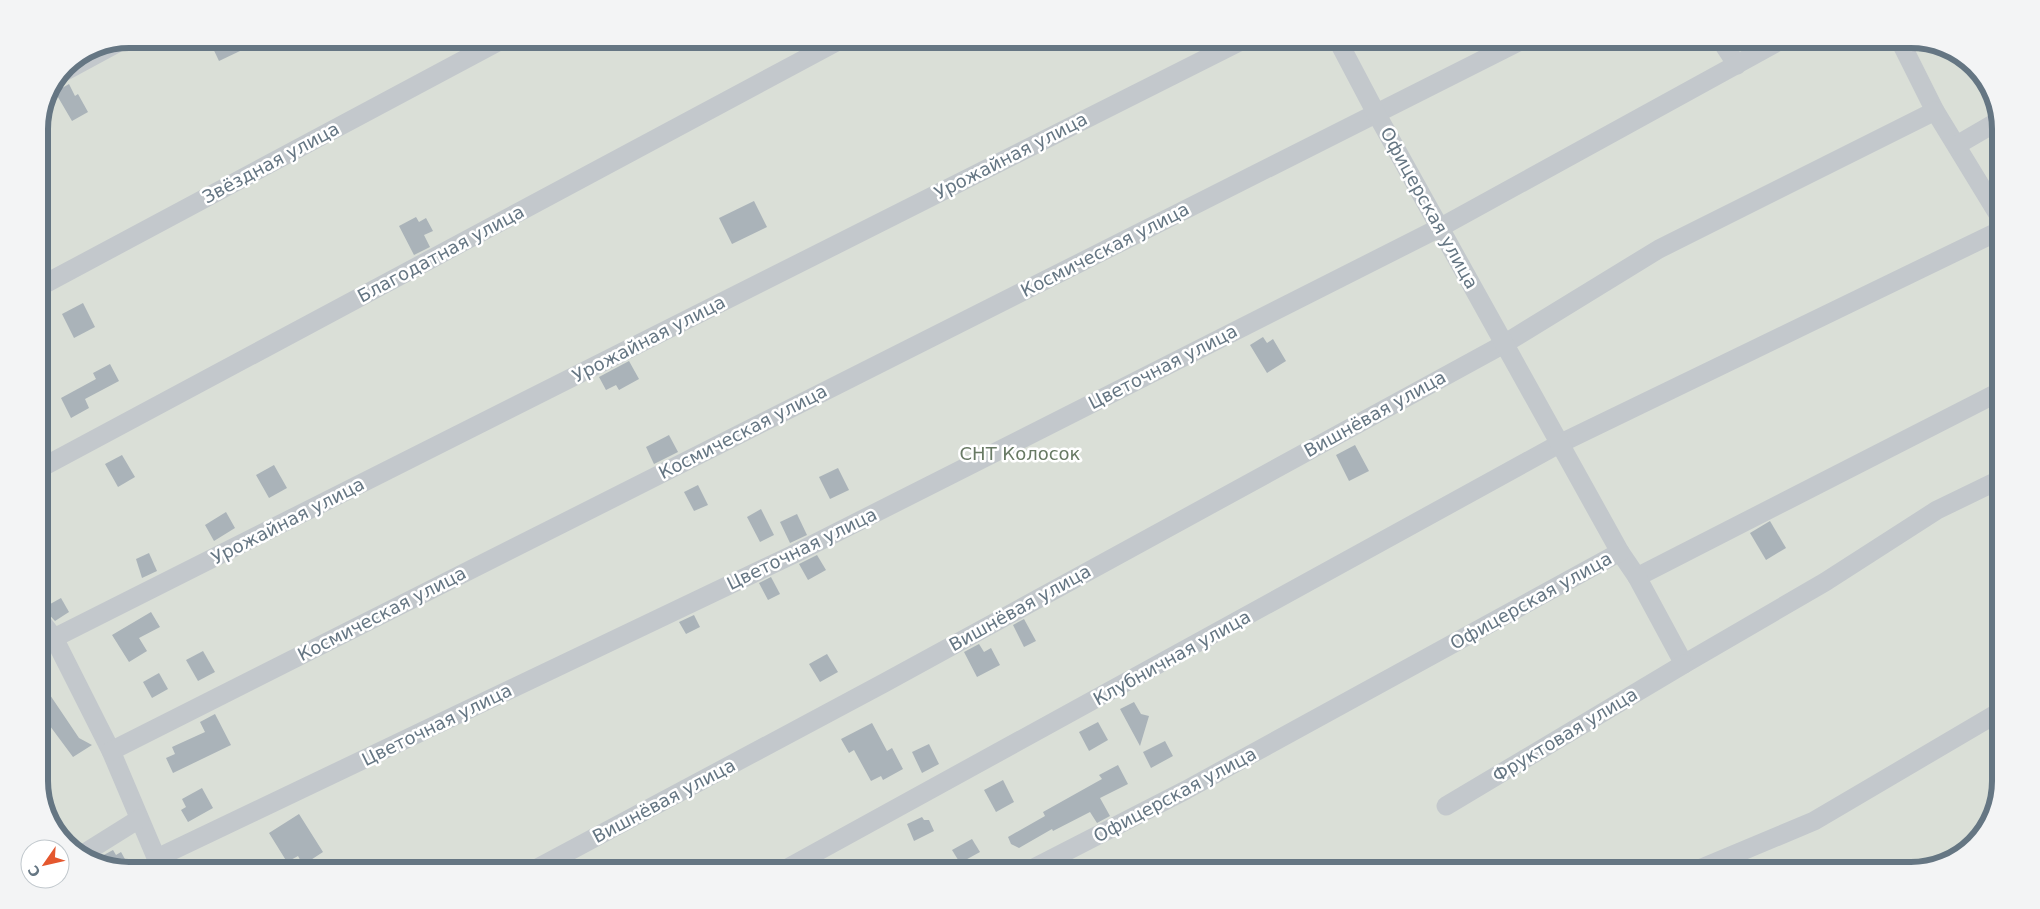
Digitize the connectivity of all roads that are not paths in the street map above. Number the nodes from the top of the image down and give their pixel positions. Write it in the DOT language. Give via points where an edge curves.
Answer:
graph roads {
  1 [pos="486,48"];
  2 [pos="825,48"];
  3 [pos="1227,48"];
  4 [pos="1342,48"];
  5 [pos="1506,48"];
  6 [pos="1726,48"];
  7 [pos="1767,48"];
  8 [pos="1904,48"];
  9 [pos="1737,65"];
  10 [pos="1935,110"];
  11 [pos="1376,113"];
  12 [pos="1992,125"];
  13 [pos="1957,145"];
  14 [pos="1992,204"];
  15 [pos="1441,227"];
  16 [pos="1992,234"];
  17 [pos="48,282"];
  18 [pos="1504,344"];
  19 [pos="1992,397"];
  20 [pos="1559,444"];
  21 [pos="48,464"];
  22 [pos="1992,483"];
  23 [pos="1620,552"];
  24 [pos="1637,577"];
  25 [pos="48,630"];
  26 [pos="54,638"];
  27 [pos="1684,664"];
  28 [pos="1992,716"];
  29 [pos="111,751"];
  30 [pos="1446,806"];
  31 [pos="139,819"];
  32 [pos="88,851"];
  33 [pos="158,862"];
  34 [pos="163,862"];
  35 [pos="549,862"];
  36 [pos="799,862"];
  37 [pos="1046,862"];
  38 [pos="1716,862"];
  1 -- 17 [label="street, Звёздная улица"];
  2 -- 21 [label="street, Благодатная улица"];
  3 -- 26 [label="street, Урожайная улица"];
  4 -- 11 [label="street, Офицерская улица"];
  5 -- 11 [label="street, Космическая улица"];
  6 -- 9 [label="street"];
  7 -- 9 [label="street, Цветочная улица"];
  8 -- 10 [label="street"];
  9 -- 15 [label="street, Цветочная улица"];
  10 -- 13 [label="street"];
  10 -- 18 [label="street, Вишнёвая улица" via="1659,249"];
  11 -- 15 [label="street, Офицерская улица"];
  11 -- 29 [label="street, Космическая улица"];
  12 -- 13 [label="street"];
  13 -- 14 [label="street"];
  15 -- 18 [label="street, Офицерская улица"];
  15 -- 34 [label="street, Цветочная улица" via="783,559"];
  16 -- 20 [label="street, Клубничная улица"];
  18 -- 20 [label="street, Офицерская улица"];
  18 -- 35 [label="street, Вишнёвая улица" via="901,674"];
  19 -- 24 [label="street"];
  20 -- 23 [label="street, Офицерская улица"];
  20 -- 36 [label="street, Клубничная улица"];
  22 -- 27 [label="street, Фруктовая улица" via="1937,510 1825,582"];
  23 -- 24 [label="street"];
  23 -- 37 [label="street, Офицерская улица" via="1186,790"];
  24 -- 27 [label="street"];
  25 -- 26 [label="street"];
  26 -- 29 [label="street"];
  27 -- 30 [label="street, Фруктовая улица"];
  28 -- 38 [label="street" via="1814,821"];
  29 -- 31 [label="street"];
  31 -- 32 [label="street"];
  31 -- 33 [label="street"];
}
